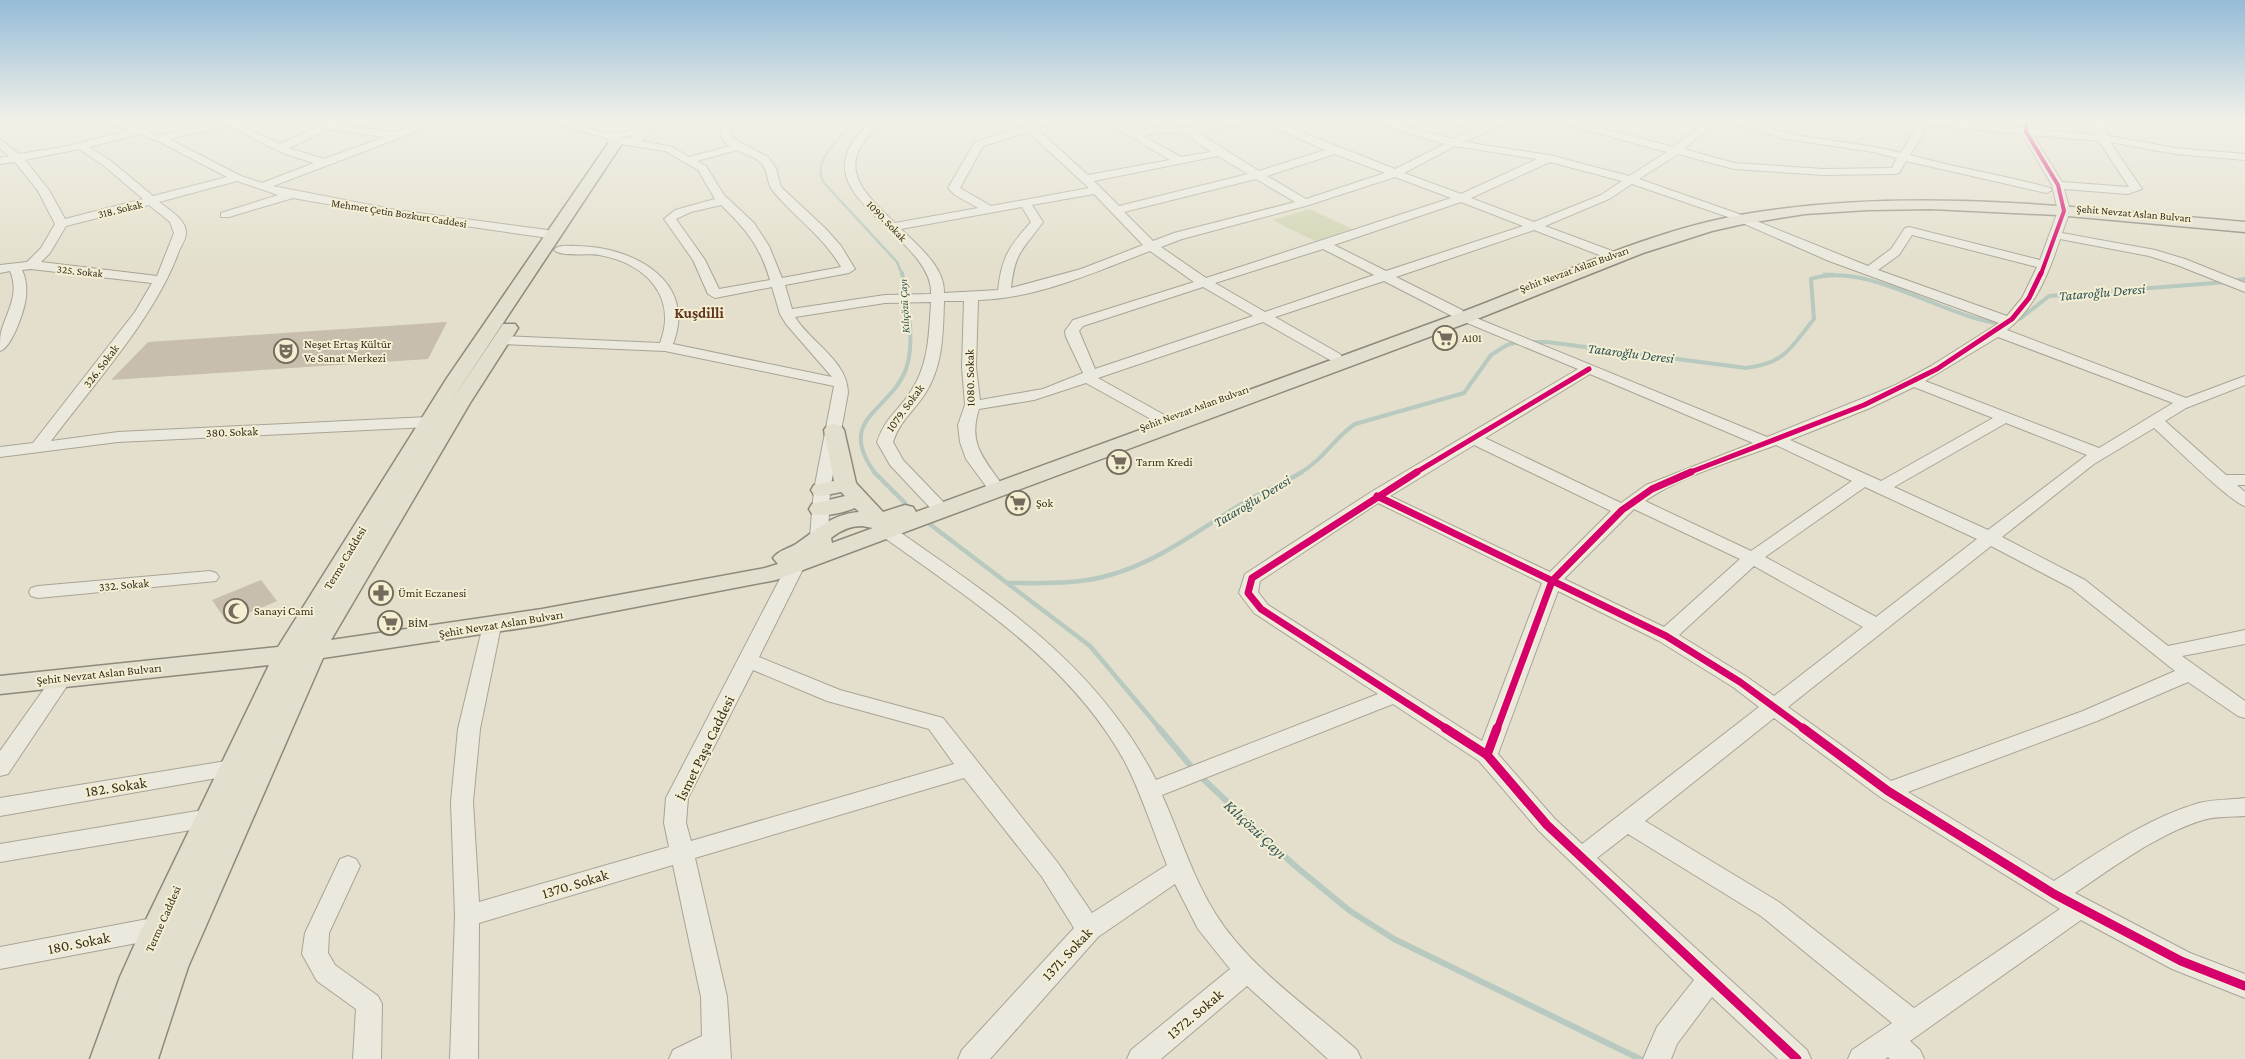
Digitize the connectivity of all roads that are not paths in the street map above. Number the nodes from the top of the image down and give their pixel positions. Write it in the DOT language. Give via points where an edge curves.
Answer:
graph roads {
  1 [pos="28,169"];
  2 [pos="115,169"];
  3 [pos="220,169"];
  4 [pos="309,169"];
  5 [pos="608,169"];
  6 [pos="703,169"];
  7 [pos="771,169"];
  8 [pos="850,169"];
  9 [pos="964,169"];
  10 [pos="1075,169"];
  11 [pos="1132,169"];
  12 [pos="1248,169"];
  13 [pos="1275,169"];
  14 [pos="1386,169"];
  15 [pos="1402,169"];
  16 [pos="1524,169"];
  17 [pos="1591,169"];
  18 [pos="1647,169"];
  19 [pos="1785,169"];
  20 [pos="1896,169"];
  21 [pos="1957,169"];
  22 [pos="2049,169"];
  23 [pos="2123,169"];
  24 [pos="1395,173"];
  25 [pos="2036,173"];
  26 [pos="1258,175"];
  27 [pos="237,178"];
  28 [pos="1086,179"];
  29 [pos="1630,180"];
  30 [pos="2058,185"];
  31 [pos="261,187"];
  32 [pos="1097,190"];
  33 [pos="2046,190"];
  34 [pos="293,195"];
  35 [pos="1462,198"];
  36 [pos="152,201"];
  37 [pos="725,201"];
  38 [pos="1305,203"];
  39 [pos="1026,204"];
  40 [pos="990,210"];
  41 [pos="1117,210"];
  42 [pos="2059,210"];
  43 [pos="225,215"];
  44 [pos="1739,218"];
  45 [pos="2245,223"];
  46 [pos="61,224"];
  47 [pos="1534,226"];
  48 [pos="892,227"];
  49 [pos="2245,227"];
  50 [pos="2056,235"];
  51 [pos="558,243"];
  52 [pos="1323,244"];
  53 [pos="1150,246"];
  54 [pos="1611,255"];
  55 [pos="31,265"];
  56 [pos="2044,265"];
  57 [pos="14,266"];
  58 [pos="0,269"];
  59 [pos="1868,271"];
  60 [pos="1387,277"];
  61 [pos="161,280"];
  62 [pos="1203,282"];
  63 [pos="776,283"];
  64 [pos="2245,288"];
  65 [pos="1004,294"];
  66 [pos="971,297"];
  67 [pos="938,298"];
  68 [pos="787,314"];
  69 [pos="1461,315"];
  70 [pos="1262,316"];
  71 [pos="2002,326"];
  72 [pos="501,340"];
  73 [pos="0,347"];
  74 [pos="665,347"];
  75 [pos="1334,358"];
  76 [pos="1589,369"];
  77 [pos="1088,376"];
  78 [pos="2245,380"];
  79 [pos="1916,382"];
  80 [pos="841,383"];
  81 [pos="2186,403"];
  82 [pos="973,405"];
  83 [pos="2006,417"];
  84 [pos="1163,420"];
  85 [pos="2155,421"];
  86 [pos="428,422"];
  87 [pos="834,430"];
  88 [pos="1474,438"];
  89 [pos="1770,440"];
  90 [pos="37,448"];
  91 [pos="0,452"];
  92 [pos="2100,454"];
  93 [pos="1864,480"];
  94 [pos="2220,480"];
  95 [pos="2245,480"];
  96 [pos="994,486"];
  97 [pos="1881,488"];
  98 [pos="852,492"];
  99 [pos="1377,496"];
  100 [pos="821,500"];
  101 [pos="2245,501"];
  102 [pos="938,506"];
  103 [pos="1627,506"];
  104 [pos="890,524"];
  105 [pos="1990,538"];
  106 [pos="821,545"];
  107 [pos="1752,558"];
  108 [pos="795,567"];
  109 [pos="210,577"];
  110 [pos="1552,581"];
  111 [pos="38,592"];
  112 [pos="491,626"];
  113 [pos="1878,626"];
  114 [pos="1666,636"];
  115 [pos="2245,637"];
  116 [pos="304,645"];
  117 [pos="2165,653"];
  118 [pos="748,660"];
  119 [pos="0,671"];
  120 [pos="2190,673"];
  121 [pos="63,677"];
  122 [pos="0,685"];
  123 [pos="1396,695"];
  124 [pos="1773,708"];
  125 [pos="2245,711"];
  126 [pos="1486,755"];
  127 [pos="0,768"];
  128 [pos="232,768"];
  129 [pos="969,768"];
  130 [pos="1150,791"];
  131 [pos="1888,791"];
  132 [pos="0,806"];
  133 [pos="2245,807"];
  134 [pos="209,818"];
  135 [pos="1628,822"];
  136 [pos="683,852"];
  137 [pos="0,853"];
  138 [pos="1581,858"];
  139 [pos="348,866"];
  140 [pos="1179,869"];
  141 [pos="2054,894"];
  142 [pos="2080,908"];
  143 [pos="467,916"];
  144 [pos="158,928"];
  145 [pos="1089,929"];
  146 [pos="0,958"];
  147 [pos="1248,970"];
  148 [pos="1710,980"];
  149 [pos="2245,986"];
  150 [pos="1912,1023"];
  151 [pos="1888,1040"];
  152 [pos="717,1050"];
  153 [pos="108,1059"];
  154 [pos="140,1059"];
  155 [pos="367,1059"];
  156 [pos="464,1059"];
  157 [pos="683,1059"];
  158 [pos="972,1059"];
  159 [pos="1141,1059"];
  160 [pos="1347,1059"];
  161 [pos="1658,1059"];
  162 [pos="1797,1059"];
  163 [pos="1862,1059"];
  164 [pos="1910,1059"];
  1 -- 46 [label="street" via="51,200"];
  2 -- 36 [label="street, 326. Sokak"];
  3 -- 27 [label="street, Mehmet Çetin Bozkurt Caddesi"];
  4 -- 31 [label="street"];
  5 -- 51 [label="main road, Terme Caddesi"];
  6 -- 37 [label="street" via="716,193"];
  7 -- 63 [label="street" via="776,188 822,232 849,269"];
  8 -- 48 [label="street, 1090. Sokak" via="857,188"];
  9 -- 40 [label="street" via="954,188"];
  10 -- 28 [label="street"];
  11 -- 28 [label="street"];
  12 -- 26 [label="street"];
  13 -- 26 [label="street"];
  14 -- 24 [label="street"];
  15 -- 24 [label="street"];
  16 -- 35 [label="street"];
  17 -- 29 [label="street"];
  18 -- 29 [label="street"];
  19 -- 20 [label="street" via="1823,172"];
  21 -- 33 [label="street"];
  22 -- 30 [label="street"];
  23 -- 30 [label="street" via="2136,188 2133,191"];
  24 -- 35 [label="street"];
  24 -- 38 [label="street"];
  25 -- 33 [label="street"];
  26 -- 38 [label="street"];
  26 -- 41 [label="street"];
  27 -- 31 [label="street, Mehmet Çetin Bozkurt Caddesi"];
  27 -- 36 [label="street, 318. Sokak"];
  28 -- 32 [label="street"];
  29 -- 44 [label="street"];
  29 -- 47 [label="street" via="1605,197"];
  30 -- 42 [label="street"];
  31 -- 34 [label="street, Mehmet Çetin Bozkurt Caddesi"];
  32 -- 39 [label="street"];
  32 -- 41 [label="street"];
  33 -- 42 [label="street"];
  34 -- 43 [label="street"];
  34 -- 51 [label="street, Mehmet Çetin Bozkurt Caddesi"];
  35 -- 47 [label="street"];
  35 -- 52 [label="street"];
  36 -- 46 [label="street, 318. Sokak"];
  36 -- 61 [label="street, 326. Sokak" via="174,220 180,233"];
  37 -- 63 [label="street" via="750,226 763,246"];
  37 -- 63 [label="street" via="680,211 670,219 699,260 715,294"];
  38 -- 53 [label="street"];
  39 -- 40 [label="street"];
  39 -- 65 [label="street" via="1037,222 1015,248 1007,268"];
  40 -- 48 [label="street"];
  41 -- 53 [label="street"];
  42 -- 44 [label="main road, Şehit Nevzat Aslan Bulvarı" via="1903,204"];
  42 -- 45 [label="main road, Şehit Nevzat Aslan Bulvarı"];
  42 -- 49 [label="main road, Şehit Nevzat Aslan Bulvarı"];
  42 -- 50 [label="street"];
  44 -- 54 [label="main road, Şehit Nevzat Aslan Bulvarı" via="1692,227"];
  44 -- 59 [label="street"];
  44 -- 69 [label="main road, Şehit Nevzat Aslan Bulvarı"];
  46 -- 55 [label="street" via="46,250"];
  47 -- 54 [label="street"];
  47 -- 60 [label="street"];
  48 -- 67 [label="street, 1090. Sokak" via="931,269 936,278"];
  50 -- 56 [label="street"];
  50 -- 64 [label="street" via="2151,253"];
  51 -- 72 [label="main road, Terme Caddesi"];
  51 -- 74 [label="street, Mehmet Çetin Bozkurt Caddesi" via="602,252 635,264 656,279 665,290 672,308 672,327"];
  51 -- 86 [label="main road, Terme Caddesi"];
  52 -- 60 [label="street"];
  52 -- 62 [label="street"];
  53 -- 62 [label="street"];
  53 -- 65 [label="street" via="1085,272"];
  54 -- 69 [label="main road, Şehit Nevzat Aslan Bulvarı"];
  55 -- 57 [label="street, 325. Sokak"];
  55 -- 61 [label="street, 325. Sokak"];
  56 -- 59 [label="street" via="1909,231 1895,252"];
  56 -- 71 [label="street" via="2023,307"];
  57 -- 58 [label="street, 325. Sokak"];
  57 -- 73 [label="street" via="21,282 20,303"];
  59 -- 71 [label="street"];
  60 -- 69 [label="street"];
  60 -- 70 [label="street"];
  61 -- 90 [label="street, 326. Sokak" via="141,313"];
  62 -- 70 [label="street"];
  62 -- 77 [label="street" via="1078,323 1072,331"];
  63 -- 68 [label="street"];
  65 -- 66 [label="street"];
  66 -- 67 [label="street"];
  66 -- 82 [label="street, 1080. Sokak" via="969,367"];
  67 -- 68 [label="street" via="885,299"];
  67 -- 102 [label="street, 1079. Sokak" via="934,357 929,374 918,393 891,424 885,442 896,462"];
  68 -- 80 [label="street" via="831,364"];
  69 -- 75 [label="main road, Şehit Nevzat Aslan Bulvarı"];
  69 -- 76 [label="street"];
  69 -- 96 [label="main road, Şehit Nevzat Aslan Bulvarı"];
  70 -- 75 [label="street"];
  70 -- 77 [label="street"];
  71 -- 79 [label="street"];
  71 -- 81 [label="street"];
  72 -- 74 [label="street"];
  72 -- 116 [label="main road, Terme Caddesi"];
  74 -- 80 [label="street"];
  75 -- 84 [label="main road, Şehit Nevzat Aslan Bulvarı"];
  76 -- 88 [label="street"];
  76 -- 89 [label="street"];
  77 -- 82 [label="street" via="1038,396"];
  77 -- 84 [label="street"];
  78 -- 81 [label="street"];
  79 -- 83 [label="street"];
  79 -- 89 [label="street"];
  80 -- 87 [label="street"];
  81 -- 85 [label="street"];
  82 -- 96 [label="street, 1080. Sokak" via="966,425 968,442 974,459"];
  83 -- 92 [label="street"];
  83 -- 97 [label="street"];
  84 -- 96 [label="main road, Şehit Nevzat Aslan Bulvarı"];
  85 -- 92 [label="street"];
  85 -- 94 [label="street"];
  86 -- 90 [label="street, 380. Sokak" via="118,437"];
  86 -- 116 [label="main road, Terme Caddesi"];
  87 -- 98 [label="main road"];
  87 -- 100 [label="street"];
  88 -- 99 [label="street"];
  88 -- 103 [label="street"];
  89 -- 93 [label="street"];
  89 -- 103 [label="street" via="1652,489"];
  90 -- 91 [label="street, 380. Sokak"];
  92 -- 105 [label="street"];
  93 -- 97 [label="street"];
  93 -- 107 [label="street"];
  94 -- 95 [label="street"];
  94 -- 101 [label="street"];
  96 -- 102 [label="main road, Şehit Nevzat Aslan Bulvarı"];
  97 -- 105 [label="street"];
  98 -- 100 [label="main road" via="841,506"];
  98 -- 104 [label="main road"];
  99 -- 110 [label="street"];
  99 -- 123 [label="street" via="1252,578 1248,593 1261,609"];
  100 -- 106 [label="street"];
  102 -- 104 [label="main road, Şehit Nevzat Aslan Bulvarı"];
  103 -- 107 [label="street"];
  103 -- 110 [label="street"];
  104 -- 106 [label="main road, Şehit Nevzat Aslan Bulvarı"];
  104 -- 130 [label="street" via="1054,657 1120,737 1137,762"];
  105 -- 113 [label="street"];
  105 -- 117 [label="street" via="2078,584"];
  106 -- 108 [label="main road, Şehit Nevzat Aslan Bulvarı"];
  106 -- 116 [label="main road, Şehit Nevzat Aslan Bulvarı" via="757,568 527,611"];
  107 -- 113 [label="street"];
  107 -- 114 [label="street"];
  108 -- 112 [label="main road, Şehit Nevzat Aslan Bulvarı" via="598,608"];
  108 -- 118 [label="street, İsmet Paşa Caddesi"];
  109 -- 111 [label="street, 332. Sokak"];
  110 -- 114 [label="street"];
  110 -- 126 [label="street"];
  112 -- 116 [label="main road, Şehit Nevzat Aslan Bulvarı"];
  112 -- 143 [label="street" via="469,729 462,802"];
  113 -- 124 [label="street"];
  114 -- 124 [label="street" via="1740,682"];
  115 -- 117 [label="street"];
  116 -- 119 [label="main road, Şehit Nevzat Aslan Bulvarı"];
  116 -- 121 [label="main road, Şehit Nevzat Aslan Bulvarı"];
  116 -- 128 [label="main road, Terme Caddesi"];
  116 -- 154 [label="main road, Terme Caddesi" via="172,967"];
  117 -- 120 [label="street"];
  118 -- 129 [label="street" via="834,696 936,723"];
  118 -- 136 [label="street, İsmet Paşa Caddesi" via="677,798 675,823"];
  120 -- 125 [label="street"];
  120 -- 131 [label="street" via="2090,716"];
  121 -- 122 [label="main road, Şehit Nevzat Aslan Bulvarı"];
  121 -- 127 [label="street"];
  123 -- 126 [label="street"];
  123 -- 130 [label="street"];
  124 -- 131 [label="street"];
  124 -- 135 [label="street"];
  126 -- 138 [label="street" via="1547,825"];
  128 -- 132 [label="street, 182. Sokak"];
  128 -- 134 [label="main road, Terme Caddesi"];
  129 -- 136 [label="street, 1370. Sokak"];
  129 -- 145 [label="street" via="1050,870"];
  130 -- 140 [label="street"];
  131 -- 141 [label="street"];
  133 -- 141 [label="street" via="2201,812 2185,819 2125,849"];
  134 -- 137 [label="street"];
  134 -- 144 [label="main road, Terme Caddesi"];
  135 -- 138 [label="street"];
  135 -- 150 [label="street" via="1770,910"];
  136 -- 143 [label="street, 1370. Sokak"];
  136 -- 152 [label="street, İsmet Paşa Caddesi" via="714,997"];
  138 -- 148 [label="street"];
  139 -- 155 [label="street" via="318,933 315,954 326,973 368,1004"];
  140 -- 145 [label="street, 1371. Sokak"];
  140 -- 147 [label="street" via="1207,923"];
  141 -- 142 [label="street"];
  142 -- 149 [label="street" via="2181,960"];
  142 -- 150 [label="street"];
  143 -- 156 [label="street"];
  144 -- 146 [label="street, 180. Sokak"];
  144 -- 153 [label="main road, Terme Caddesi" via="137,976"];
  145 -- 158 [label="street, 1371. Sokak"];
  147 -- 159 [label="street, 1372. Sokak"];
  147 -- 160 [label="street"];
  148 -- 161 [label="street" via="1666,1036"];
  148 -- 162 [label="street"];
  150 -- 151 [label="street"];
  151 -- 163 [label="street"];
  151 -- 164 [label="street"];
  152 -- 157 [label="street"];
}
